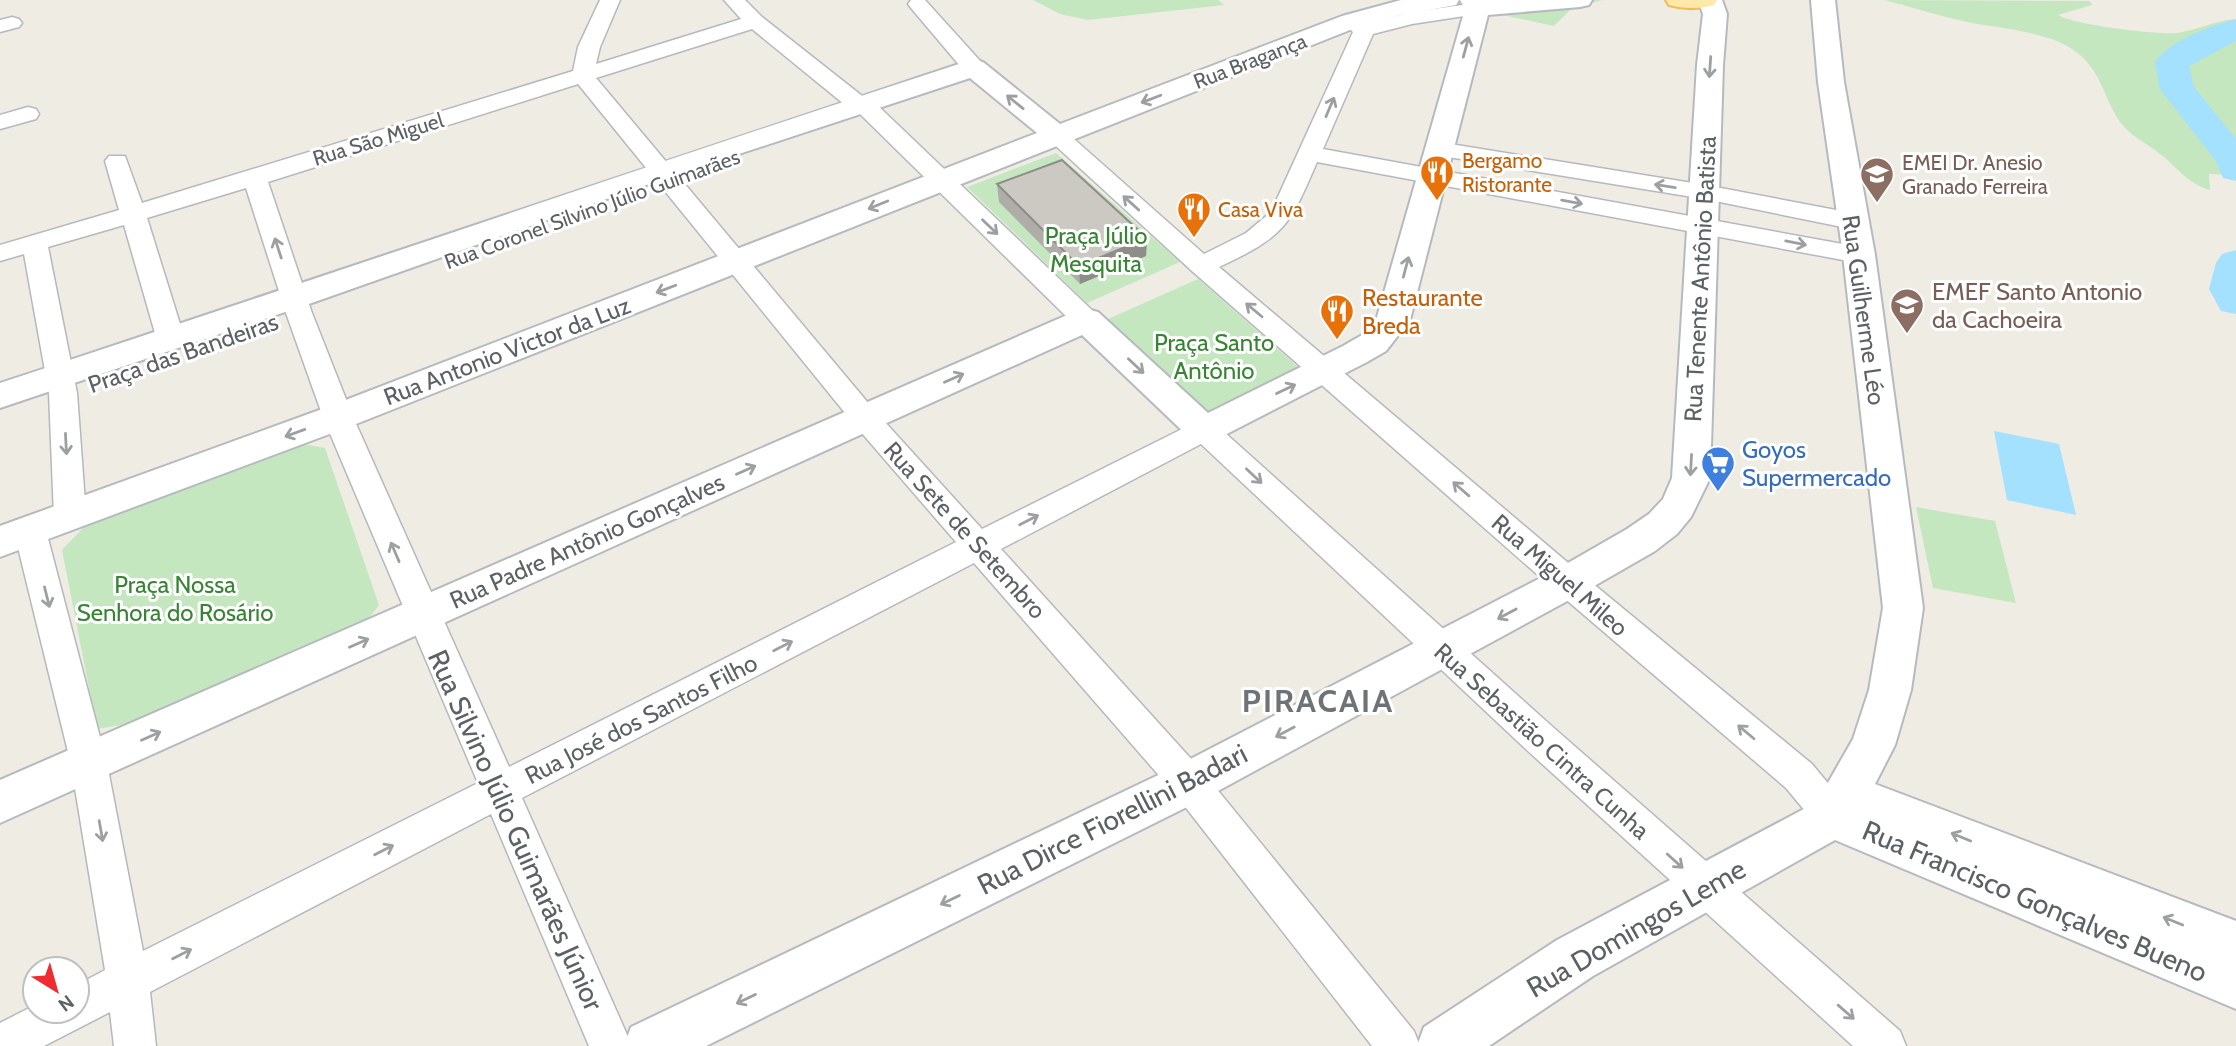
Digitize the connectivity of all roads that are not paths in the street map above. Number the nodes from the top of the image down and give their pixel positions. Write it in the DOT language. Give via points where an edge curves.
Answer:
graph roads {
  1 [pos="610,0"];
  2 [pos="734,0"];
  3 [pos="1447,0"];
  4 [pos="1580,0"];
  5 [pos="1678,0"];
  6 [pos="1707,0"];
  7 [pos="1823,0"];
  8 [pos="918,4"];
  9 [pos="1474,4"];
  10 [pos="755,21"];
  11 [pos="1357,25"];
  12 [pos="974,68"];
  13 [pos="583,76"];
  14 [pos="870,103"];
  15 [pos="27,114"];
  16 [pos="0,122"];
  17 [pos="1057,136"];
  18 [pos="1310,155"];
  19 [pos="117,161"];
  20 [pos="1435,163"];
  21 [pos="666,176"];
  22 [pos="255,178"];
  23 [pos="941,179"];
  24 [pos="1705,192"];
  25 [pos="131,213"];
  26 [pos="1852,221"];
  27 [pos="1702,225"];
  28 [pos="35,243"];
  29 [pos="0,253"];
  30 [pos="1859,255"];
  31 [pos="737,261"];
  32 [pos="1200,265"];
  33 [pos="297,306"];
  34 [pos="1086,320"];
  35 [pos="171,340"];
  36 [pos="1325,371"];
  37 [pos="62,385"];
  38 [pos="0,396"];
  39 [pos="0,413"];
  40 [pos="338,417"];
  41 [pos="864,417"];
  42 [pos="1204,430"];
  43 [pos="70,516"];
  44 [pos="15,536"];
  45 [pos="979,546"];
  46 [pos="1568,582"];
  47 [pos="422,615"];
  48 [pos="1440,649"];
  49 [pos="89,764"];
  50 [pos="1189,783"];
  51 [pos="499,792"];
  52 [pos="0,802"];
  53 [pos="1840,805"];
  54 [pos="1703,887"];
  55 [pos="2236,947"];
  56 [pos="128,981"];
  57 [pos="2236,984"];
  58 [pos="91,1000"];
  59 [pos="41,1025"];
  60 [pos="0,1046"];
  61 [pos="135,1046"];
  62 [pos="611,1046"];
  63 [pos="650,1046"];
  64 [pos="1399,1046"];
  65 [pos="1443,1046"];
  66 [pos="1885,1046"];
  1 -- 13 [label="street" via="589,47"];
  2 -- 10 [label="street"];
  3 -- 11 [label="street, Rua Bragança" via="1397,8"];
  4 -- 9 [label="street, Rua Bragança"];
  5 -- 6 [label="main road"];
  6 -- 24 [label="street, Rua Tenente Antônio Batista, one-way" via="1715,14"];
  7 -- 26 [label="street, Rua Guilherme Léo"];
  8 -- 12 [label="street"];
  9 -- 11 [label="street, Rua Bragança"];
  20 -- 9 [label="street, one-way"];
  10 -- 13 [label="street, Rua São Miguel"];
  10 -- 14 [label="street"];
  11 -- 17 [label="street, Rua Bragança, one-way"];
  18 -- 11 [label="street, one-way"];
  12 -- 14 [label="street, Rua Coronel Silvino Júlio Guimarães"];
  17 -- 12 [label="street, one-way"];
  13 -- 21 [label="street, Rua Sete de Setembro"];
  13 -- 22 [label="street, Rua São Miguel"];
  14 -- 21 [label="street, Rua Coronel Silvino Júlio Guimarães"];
  14 -- 23 [label="street"];
  15 -- 16 [label="street"];
  17 -- 23 [label="street"];
  32 -- 17 [label="street, one-way"];
  18 -- 20 [label="street"];
  18 -- 32 [label="street" via="1271,228"];
  19 -- 25 [label="street"];
  24 -- 20 [label="street, one-way"];
  20 -- 27 [label="street, one-way"];
  36 -- 20 [label="street, one-way" via="1374,343 1393,320"];
  21 -- 31 [label="street, Rua Sete de Setembro"];
  21 -- 33 [label="street, Rua Coronel Silvino Júlio Guimarães"];
  22 -- 25 [label="street, Rua São Miguel"];
  33 -- 22 [label="street, one-way"];
  23 -- 31 [label="street, Rua Antonio Victor da Luz, one-way"];
  23 -- 34 [label="street, one-way"];
  24 -- 26 [label="street"];
  24 -- 27 [label="street, Rua Tenente Antônio Batista"];
  25 -- 28 [label="street, Rua São Miguel"];
  25 -- 35 [label="street"];
  26 -- 30 [label="street, Rua Guilherme Léo"];
  27 -- 30 [label="street, one-way"];
  27 -- 46 [label="street, Rua Tenente Antônio Batista, one-way" via="1691,478 1678,507 1663,524"];
  28 -- 29 [label="street, Rua São Miguel"];
  28 -- 37 [label="street"];
  30 -- 53 [label="street, Rua Guilherme Léo" via="1903,608 1890,690 1877,734"];
  31 -- 40 [label="street, Rua Antonio Victor da Luz, one-way"];
  31 -- 41 [label="street, Rua Sete de Setembro"];
  36 -- 32 [label="street, one-way"];
  33 -- 35 [label="street, Praça das Bandeiras"];
  33 -- 37 [label="street, Praça das Bandeiras"];
  33 -- 40 [label="street, Praça das Bandeiras"];
  41 -- 34 [label="street, Rua Padre Antônio Gonçalves, one-way"];
  34 -- 42 [label="street, one-way"];
  35 -- 37 [label="street, Praça das Bandeiras"];
  42 -- 36 [label="street, one-way"];
  46 -- 36 [label="street, Rua Miguel Mileo, one-way"];
  37 -- 38 [label="street, Praça das Bandeiras"];
  37 -- 39 [label="street, Praça das Bandeiras"];
  37 -- 43 [label="street, one-way"];
  40 -- 43 [label="street, Rua Antonio Victor da Luz, one-way"];
  47 -- 40 [label="street, one-way"];
  41 -- 45 [label="street, Rua Sete de Setembro"];
  47 -- 41 [label="street, Rua Padre Antônio Gonçalves, one-way"];
  45 -- 42 [label="street, Rua José dos Santos Filho, one-way"];
  42 -- 48 [label="street, Rua Sebastião Cintra Cunha, one-way"];
  43 -- 44 [label="street, Rua Antonio Victor da Luz"];
  44 -- 49 [label="street, one-way"];
  45 -- 50 [label="street, Rua Sete de Setembro"];
  51 -- 45 [label="street, Rua José dos Santos Filho, one-way"];
  46 -- 48 [label="street, Rua Dirce Fiorellini Badari, one-way"];
  53 -- 46 [label="street, Rua Miguel Mileo, one-way" via="1799,776"];
  49 -- 47 [label="street, Rua Padre Antônio Gonçalves, one-way"];
  47 -- 51 [label="street, Rua Silvino Júlio Guimarães Júnior"];
  48 -- 50 [label="street, Rua Dirce Fiorellini Badari, one-way"];
  48 -- 54 [label="street, Rua Sebastião Cintra Cunha, one-way"];
  49 -- 52 [label="street, Rua Padre Antônio Gonçalves"];
  49 -- 56 [label="street, one-way"];
  50 -- 63 [label="street, Rua Dirce Fiorellini Badari, one-way"];
  50 -- 64 [label="street, Rua Sete de Setembro"];
  56 -- 51 [label="street, Rua José dos Santos Filho, one-way"];
  51 -- 62 [label="street, Rua Silvino Júlio Guimarães Júnior"];
  53 -- 54 [label="street, Rua Domingos Leme"];
  55 -- 53 [label="street, Rua Francisco Gonçalves Bueno, one-way"];
  53 -- 57 [label="street, Rua Francisco Gonçalves Bueno"];
  54 -- 65 [label="street, Rua Domingos Leme" via="1575,958"];
  54 -- 66 [label="street, Rua Sebastião Cintra Cunha, one-way"];
  56 -- 58 [label="street, Rua José dos Santos Filho"];
  56 -- 61 [label="street"];
  59 -- 60 [label="street"];
}
